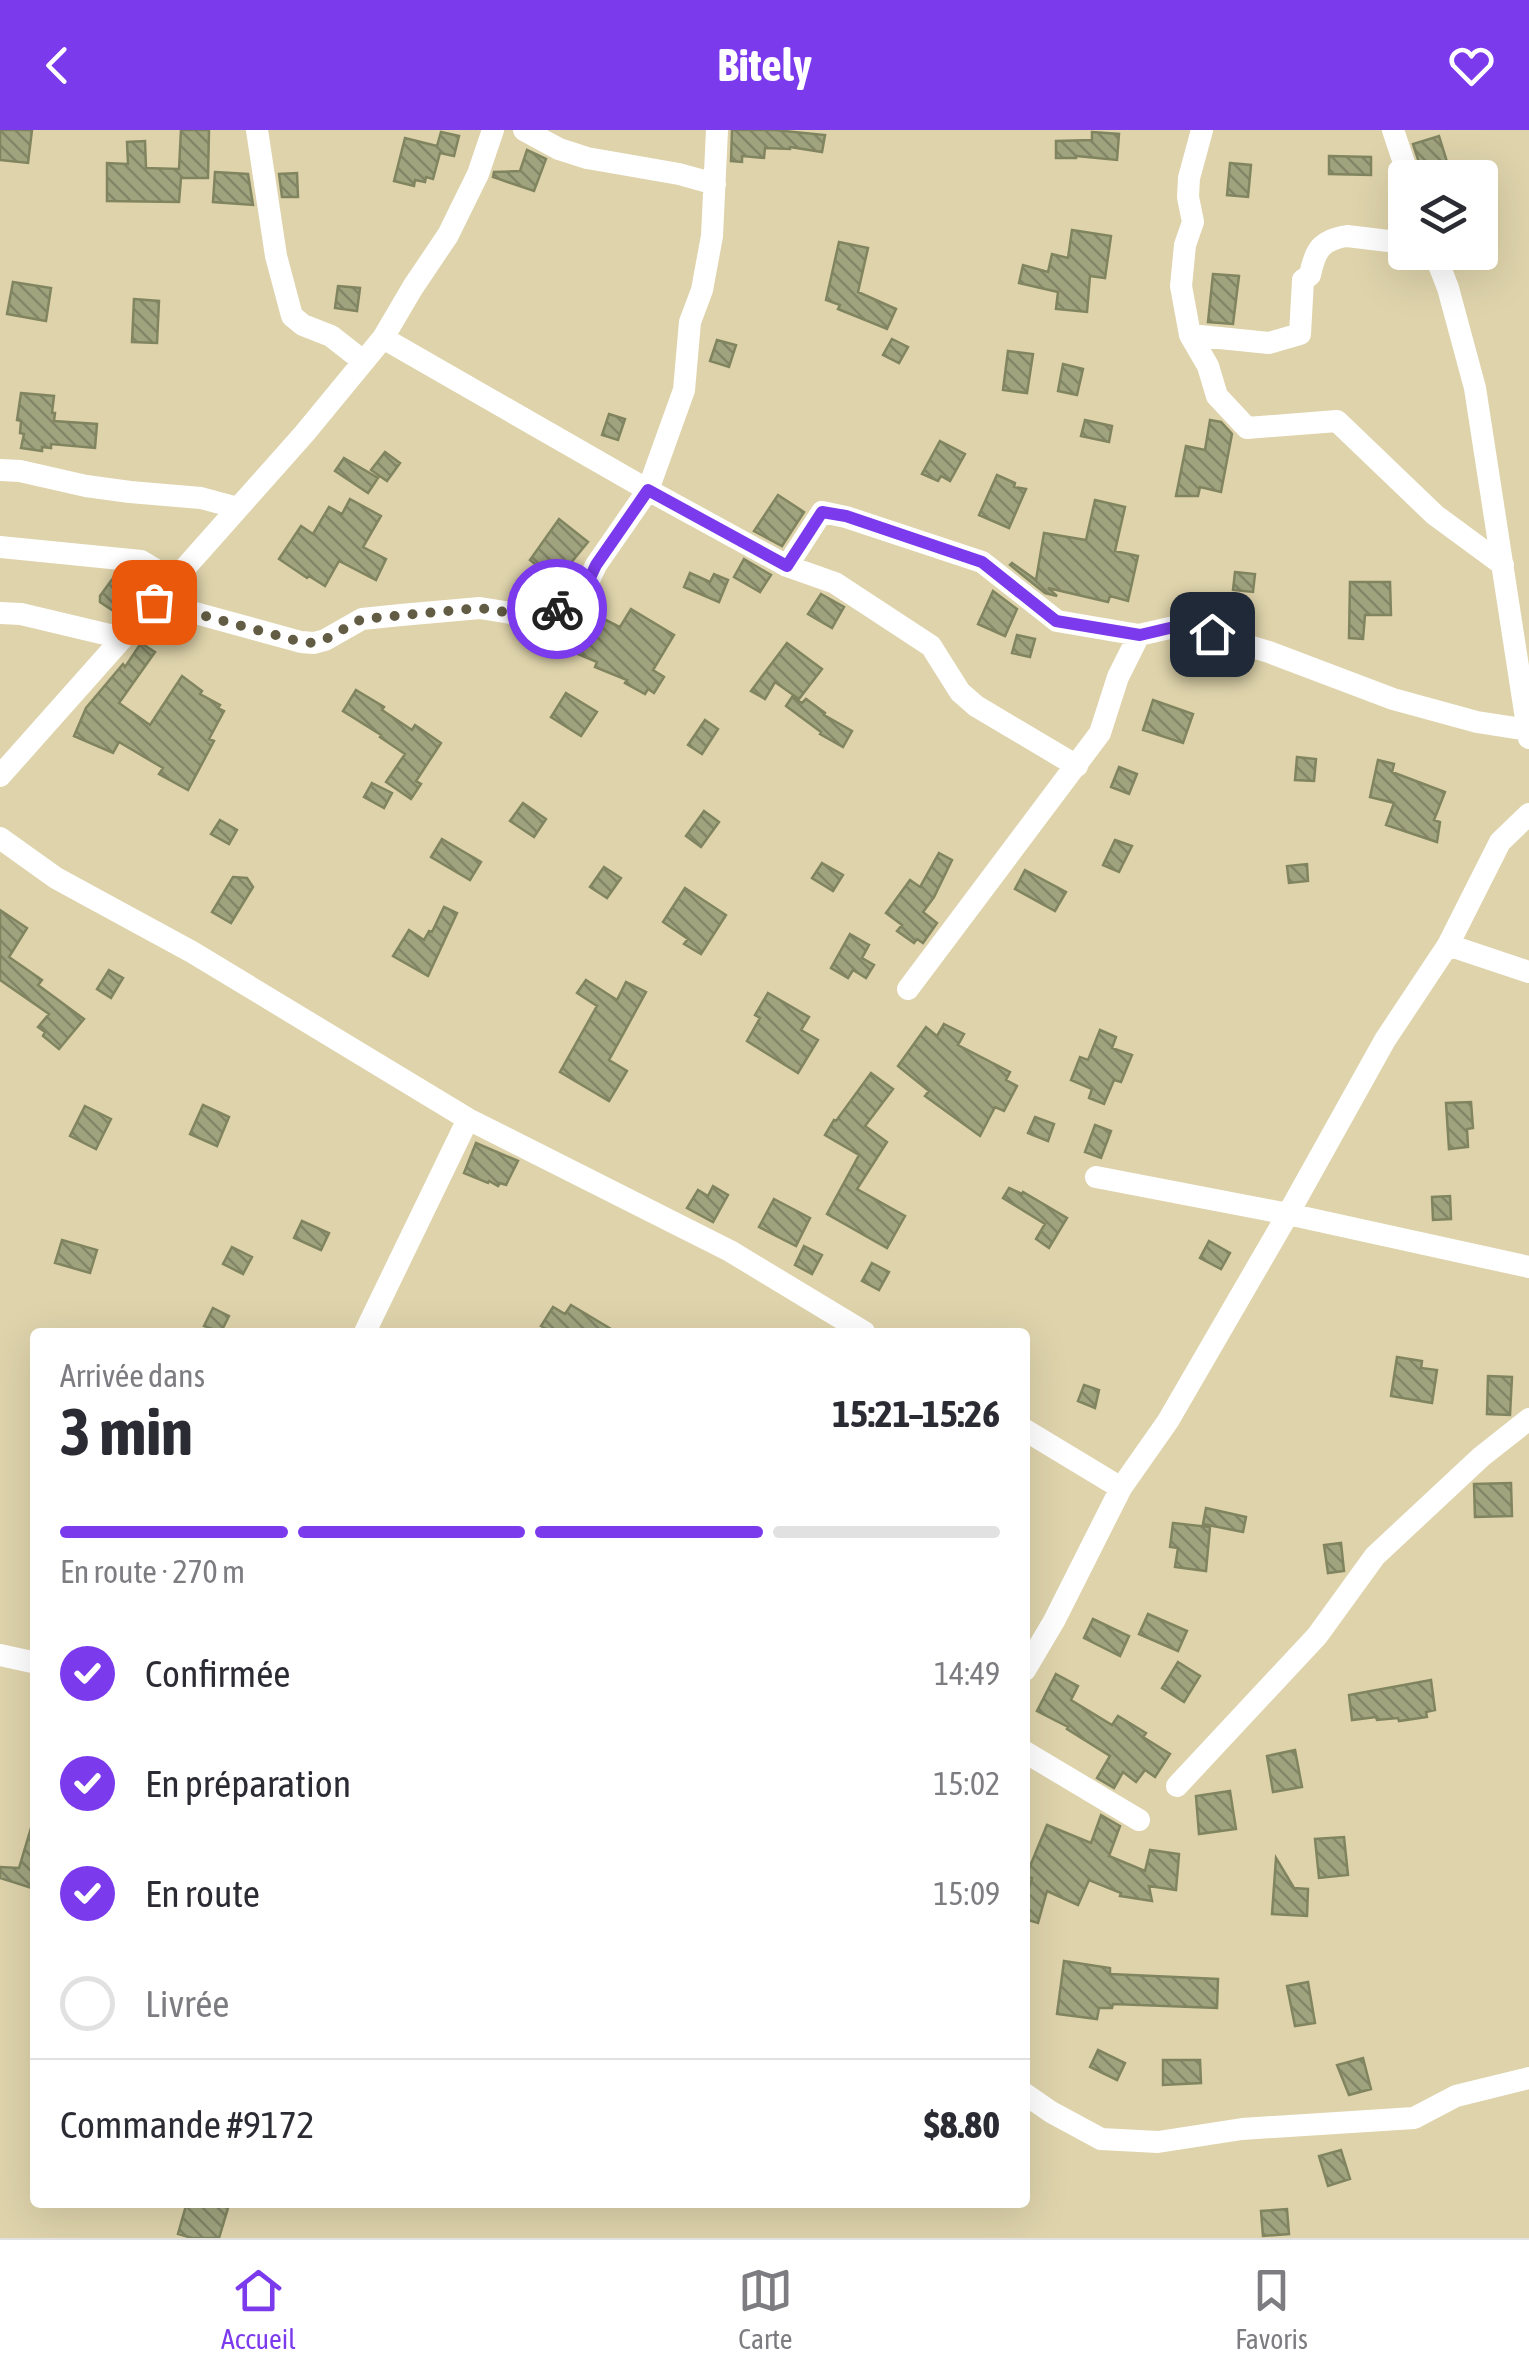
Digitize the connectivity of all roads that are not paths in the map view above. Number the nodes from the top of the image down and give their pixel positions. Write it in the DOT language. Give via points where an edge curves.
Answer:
graph roads {
  1 [pos="257,130"];
  2 [pos="524,130"];
  3 [pos="718,130"];
  4 [pos="1202,130"];
  5 [pos="1393,130"];
  6 [pos="487,131"];
  7 [pos="1402,160"];
  8 [pos="714,184"];
  9 [pos="1388,240"];
  10 [pos="1441,270"];
  11 [pos="1190,335"];
  12 [pos="383,338"];
  13 [pos="364,361"];
  14 [pos="0,470"];
  15 [pos="648,490"];
  16 [pos="238,508"];
  17 [pos="0,547"];
  18 [pos="1503,565"];
  19 [pos="787,566"];
  20 [pos="174,580"];
  21 [pos="154,602"];
  22 [pos="0,612"];
  23 [pos="1140,635"];
  24 [pos="122,638"];
  25 [pos="1528,730"];
  26 [pos="1529,738"];
  27 [pos="1077,766"];
  28 [pos="0,776"];
  29 [pos="1529,814"];
  30 [pos="0,838"];
  31 [pos="1448,945"];
  32 [pos="1529,972"];
  33 [pos="908,989"];
  34 [pos="468,1119"];
  35 [pos="1096,1176"];
  36 [pos="1288,1214"];
  37 [pos="1529,1267"];
  38 [pos="367,1328"];
  39 [pos="857,1328"];
  40 [pos="1529,1418"];
  41 [pos="1030,1433"];
  42 [pos="1121,1488"];
  43 [pos="0,1655"];
  44 [pos="30,1662"];
  45 [pos="1030,1662"];
  46 [pos="1030,1755"];
  47 [pos="1177,1786"];
  48 [pos="1139,1820"];
  49 [pos="1529,2078"];
  50 [pos="1030,2097"];
  1 -- 13 [label="street" via="292,316"];
  2 -- 8 [label="street" via="587,158"];
  3 -- 8 [label="street"];
  4 -- 11 [label="street" via="1190,178 1194,222 1180,286"];
  5 -- 7 [label="street"];
  6 -- 12 [label="street" via="478,174 448,235"];
  8 -- 15 [label="street" via="712,236 690,322 684,390"];
  9 -- 11 [label="street" via="1340,236 1318,248 1304,280 1300,334 1269,343"];
  10 -- 18 [label="street" via="1476,388"];
  11 -- 18 [label="street" via="1217,396 1247,428 1337,421 1434,514"];
  12 -- 13 [label="street"];
  12 -- 15 [label="street"];
  13 -- 16 [label="street"];
  14 -- 16 [label="street"];
  15 -- 19 [label="street"];
  15 -- 21 [label="street" via="582,595 541,618 480,608 362,619 314,643"];
  16 -- 20 [label="street"];
  17 -- 20 [label="street" via="141,561"];
  18 -- 25 [label="street"];
  19 -- 23 [label="street" via="822,512 846,516 982,562 1056,621"];
  19 -- 27 [label="street" via="835,582 931,646 976,706"];
  20 -- 21 [label="street"];
  21 -- 24 [label="street"];
  22 -- 24 [label="street"];
  23 -- 25 [label="street" via="1192,629 1393,699"];
  23 -- 27 [label="street" via="1100,733"];
  24 -- 28 [label="street"];
  25 -- 26 [label="street"];
  27 -- 33 [label="street"];
  29 -- 31 [label="street" via="1500,842"];
  30 -- 34 [label="street" via="56,878"];
  31 -- 32 [label="street"];
  31 -- 36 [label="street" via="1385,1040"];
  34 -- 38 [label="street"];
  34 -- 39 [label="street" via="730,1251"];
  35 -- 36 [label="street"];
  36 -- 37 [label="street"];
  36 -- 42 [label="street" via="1168,1421"];
  40 -- 47 [label="street" via="1374,1556 1316,1636"];
  41 -- 42 [label="street"];
  42 -- 45 [label="street"];
  43 -- 44 [label="street"];
  46 -- 48 [label="street"];
  49 -- 50 [label="street" via="1456,2096 1414,2118 1242,2129 1158,2142 1101,2138"];
}
